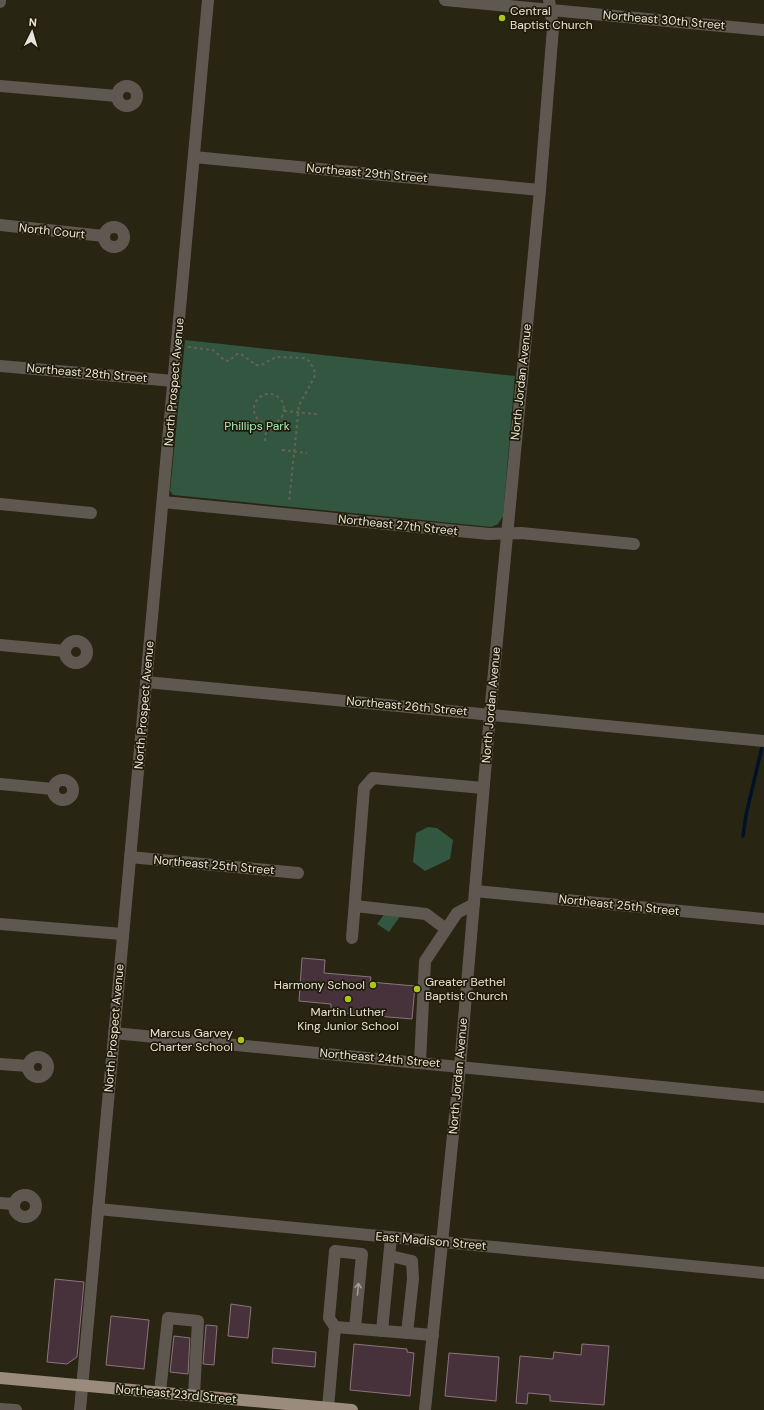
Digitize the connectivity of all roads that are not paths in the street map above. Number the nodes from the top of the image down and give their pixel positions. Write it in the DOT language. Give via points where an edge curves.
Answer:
graph roads {
  1 [pos="208,0"];
  2 [pos="446,0"];
  3 [pos="550,5"];
  4 [pos="764,30"];
  5 [pos="0,86"];
  6 [pos="117,96"];
  7 [pos="194,157"];
  8 [pos="540,190"];
  9 [pos="0,226"];
  10 [pos="104,236"];
  11 [pos="0,366"];
  12 [pos="174,381"];
  13 [pos="163,502"];
  14 [pos="0,504"];
  15 [pos="90,513"];
  16 [pos="506,534"];
  17 [pos="634,544"];
  18 [pos="0,645"];
  19 [pos="65,651"];
  20 [pos="146,682"];
  21 [pos="490,714"];
  22 [pos="764,740"];
  23 [pos="0,784"];
  24 [pos="483,788"];
  25 [pos="53,789"];
  26 [pos="130,857"];
  27 [pos="298,873"];
  28 [pos="475,891"];
  29 [pos="474,904"];
  30 [pos="355,906"];
  31 [pos="764,919"];
  32 [pos="0,924"];
  33 [pos="446,929"];
  34 [pos="122,934"];
  35 [pos="352,938"];
  36 [pos="114,1033"];
  37 [pos="420,1062"];
  38 [pos="0,1064"];
  39 [pos="28,1066"];
  40 [pos="460,1066"];
  41 [pos="764,1097"];
  42 [pos="0,1203"];
  43 [pos="14,1204"];
  44 [pos="98,1209"];
  45 [pos="364,1234"];
  46 [pos="391,1237"];
  47 [pos="442,1241"];
  48 [pos="362,1254"];
  49 [pos="390,1256"];
  50 [pos="764,1273"];
  51 [pos="335,1327"];
  52 [pos="355,1328"];
  53 [pos="382,1331"];
  54 [pos="407,1333"];
  55 [pos="432,1335"];
  56 [pos="0,1378"];
  57 [pos="82,1386"];
  58 [pos="160,1392"];
  59 [pos="194,1395"];
  60 [pos="253,1405"];
  61 [pos="0,1408"];
  62 [pos="331,1409"];
  63 [pos="16,1410"];
  64 [pos="80,1410"];
  65 [pos="352,1410"];
  66 [pos="425,1410"];
  1 -- 7 [label="street, North Prospect Avenue"];
  2 -- 3 [label="street, Northeast 30th Street"];
  3 -- 4 [label="street, Northeast 30th Street"];
  3 -- 8 [label="street, North Jordan Avenue" via="552,28"];
  5 -- 6 [label="street"];
  7 -- 8 [label="street, Northeast 29th Street"];
  7 -- 12 [label="street, North Prospect Avenue"];
  8 -- 16 [label="street, North Jordan Avenue"];
  9 -- 10 [label="street, North Court"];
  11 -- 12 [label="street, Northeast 28th Street"];
  12 -- 13 [label="street, North Prospect Avenue"];
  13 -- 16 [label="street, Northeast 27th Street"];
  13 -- 20 [label="street, North Prospect Avenue"];
  14 -- 15 [label="street"];
  16 -- 17 [label="street, Northeast 27th Street" via="521,533"];
  16 -- 21 [label="street, North Jordan Avenue"];
  18 -- 19 [label="street"];
  20 -- 21 [label="street, Northeast 26th Street"];
  20 -- 26 [label="street, North Prospect Avenue"];
  21 -- 22 [label="street, Northeast 26th Street"];
  21 -- 24 [label="street, North Jordan Avenue"];
  23 -- 25 [label="street"];
  24 -- 28 [label="street, North Jordan Avenue"];
  24 -- 30 [label="street" via="373,778 364,788"];
  26 -- 27 [label="street, Northeast 25th Street"];
  26 -- 34 [label="street, North Prospect Avenue"];
  28 -- 29 [label="street, North Jordan Avenue"];
  28 -- 31 [label="street, Northeast 25th Street"];
  29 -- 33 [label="street" via="457,913"];
  29 -- 40 [label="street, North Jordan Avenue"];
  30 -- 33 [label="street" via="426,914"];
  30 -- 35 [label="street"];
  32 -- 34 [label="street"];
  33 -- 37 [label="street" via="425,961"];
  34 -- 36 [label="street, North Prospect Avenue"];
  36 -- 37 [label="street, Northeast 24th Street"];
  36 -- 44 [label="street, North Prospect Avenue"];
  37 -- 40 [label="street, Northeast 24th Street"];
  38 -- 39 [label="street"];
  40 -- 41 [label="street, Northeast 24th Street"];
  40 -- 47 [label="street, North Jordan Avenue"];
  42 -- 43 [label="street"];
  44 -- 45 [label="street, East Madison Street"];
  44 -- 57 [label="street, North Prospect Avenue"];
  45 -- 46 [label="street, East Madison Street"];
  45 -- 48 [label="street"];
  46 -- 47 [label="street, East Madison Street"];
  46 -- 49 [label="street"];
  47 -- 50 [label="street, East Madison Street"];
  47 -- 55 [label="street, North Jordan Avenue"];
  48 -- 51 [label="street" via="335,1252 329,1318"];
  52 -- 48 [label="street, one-way"];
  49 -- 53 [label="street"];
  49 -- 54 [label="street" via="412,1261 413,1279"];
  51 -- 52 [label="street"];
  51 -- 62 [label="street"];
  52 -- 53 [label="street"];
  53 -- 54 [label="street"];
  54 -- 55 [label="street"];
  55 -- 66 [label="street, North Jordan Avenue"];
  56 -- 57 [label="main road, Northeast 23rd Street"];
  57 -- 58 [label="main road, Northeast 23rd Street"];
  57 -- 64 [label="street, North Prospect Avenue"];
  58 -- 59 [label="main road, Northeast 23rd Street"];
  58 -- 59 [label="street" via="168,1318 198,1321"];
  59 -- 60 [label="main road, Northeast 23rd Street"];
  60 -- 62 [label="main road, Northeast 23rd Street"];
  61 -- 63 [label="street"];
  62 -- 65 [label="main road, Northeast 23rd Street"];
}
